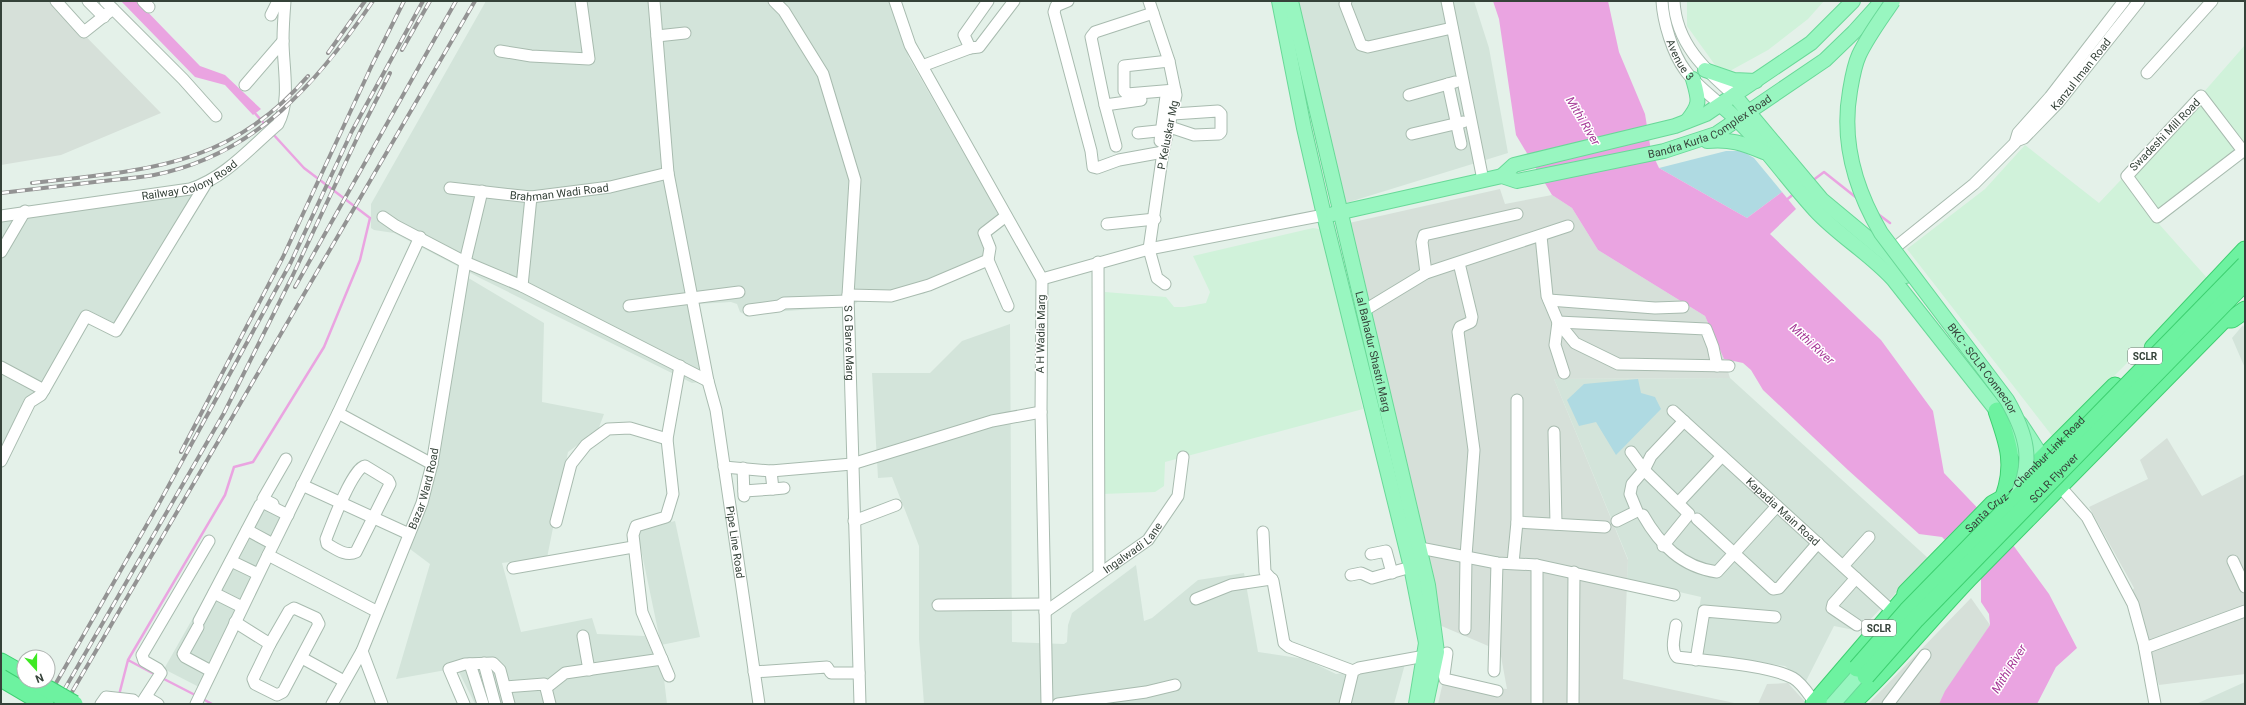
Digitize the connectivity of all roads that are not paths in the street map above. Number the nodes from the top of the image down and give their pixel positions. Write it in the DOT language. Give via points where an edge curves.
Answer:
graph roads {
  1 [pos="56,1"];
  2 [pos="88,1"];
  3 [pos="105,1"];
  4 [pos="278,1"];
  5 [pos="285,1"];
  6 [pos="580,1"];
  7 [pos="654,1"];
  8 [pos="774,1"];
  9 [pos="895,1"];
  10 [pos="988,1"];
  11 [pos="1014,1"];
  12 [pos="1068,1"];
  13 [pos="1149,1"];
  14 [pos="1346,1"];
  15 [pos="1447,1"];
  16 [pos="1662,1"];
  17 [pos="1674,1"];
  18 [pos="1853,1"];
  19 [pos="1882,1"];
  20 [pos="1893,1"];
  21 [pos="2124,1"];
  22 [pos="2139,1"];
  23 [pos="2212,1"];
  24 [pos="1285,2"];
  25 [pos="114,9"];
  26 [pos="1153,13"];
  27 [pos="271,14"];
  28 [pos="104,17"];
  29 [pos="1452,28"];
  30 [pos="685,33"];
  31 [pos="657,36"];
  32 [pos="283,41"];
  33 [pos="970,48"];
  34 [pos="500,51"];
  35 [pos="1168,59"];
  36 [pos="1124,62"];
  37 [pos="922,66"];
  38 [pos="1705,70"];
  39 [pos="2147,73"];
  40 [pos="1693,79"];
  41 [pos="1462,80"];
  42 [pos="1756,81"];
  43 [pos="1448,84"];
  44 [pos="245,85"];
  45 [pos="1784,89"];
  46 [pos="1172,94"];
  47 [pos="1409,95"];
  48 [pos="1734,96"];
  49 [pos="1105,105"];
  50 [pos="1721,105"];
  51 [pos="1173,114"];
  52 [pos="216,116"];
  53 [pos="1743,116"];
  54 [pos="1470,120"];
  55 [pos="1687,121"];
  56 [pos="1457,123"];
  57 [pos="1320,124"];
  58 [pos="1304,128"];
  59 [pos="1138,133"];
  60 [pos="1412,134"];
  61 [pos="1165,136"];
  62 [pos="1769,138"];
  63 [pos="2016,141"];
  64 [pos="1694,142"];
  65 [pos="1461,144"];
  66 [pos="1116,146"];
  67 [pos="2244,152"];
  68 [pos="1766,153"];
  69 [pos="668,173"];
  70 [pos="1502,176"];
  71 [pos="1797,178"];
  72 [pos="1483,180"];
  73 [pos="206,185"];
  74 [pos="450,188"];
  75 [pos="482,191"];
  76 [pos="530,197"];
  77 [pos="1818,204"];
  78 [pos="25,211"];
  79 [pos="1341,214"];
  80 [pos="1517,214"];
  81 [pos="1324,215"];
  82 [pos="1,216"];
  83 [pos="1006,216"];
  84 [pos="383,217"];
  85 [pos="1155,219"];
  86 [pos="1107,224"];
  87 [pos="1568,226"];
  88 [pos="1542,236"];
  89 [pos="420,237"];
  90 [pos="1149,249"];
  91 [pos="2245,250"];
  92 [pos="1,252"];
  93 [pos="1887,254"];
  94 [pos="988,260"];
  95 [pos="466,262"];
  96 [pos="1098,262"];
  97 [pos="1459,263"];
  98 [pos="2245,265"];
  99 [pos="1426,273"];
  100 [pos="1042,279"];
  101 [pos="2245,282"];
  102 [pos="1165,284"];
  103 [pos="522,286"];
  104 [pos="739,292"];
  105 [pos="2245,297"];
  106 [pos="848,298"];
  107 [pos="692,300"];
  108 [pos="1549,300"];
  109 [pos="628,306"];
  110 [pos="1008,306"];
  111 [pos="1683,307"];
  112 [pos="749,310"];
  113 [pos="1365,310"];
  114 [pos="2245,310"];
  115 [pos="2224,319"];
  116 [pos="1558,322"];
  117 [pos="1963,359"];
  118 [pos="680,366"];
  119 [pos="1717,366"];
  120 [pos="1729,366"];
  121 [pos="1,367"];
  122 [pos="1564,373"];
  123 [pos="708,381"];
  124 [pos="44,390"];
  125 [pos="1517,400"];
  126 [pos="1673,411"];
  127 [pos="1997,411"];
  128 [pos="1040,412"];
  129 [pos="338,413"];
  130 [pos="1684,421"];
  131 [pos="1554,432"];
  132 [pos="667,439"];
  133 [pos="1631,452"];
  134 [pos="1722,456"];
  135 [pos="1183,457"];
  136 [pos="286,459"];
  137 [pos="1,461"];
  138 [pos="2038,463"];
  139 [pos="432,464"];
  140 [pos="852,464"];
  141 [pos="724,467"];
  142 [pos="743,468"];
  143 [pos="1644,470"];
  144 [pos="771,471"];
  145 [pos="302,485"];
  146 [pos="784,488"];
  147 [pos="2062,488"];
  148 [pos="773,489"];
  149 [pos="1679,502"];
  150 [pos="1999,502"];
  151 [pos="340,504"];
  152 [pos="896,505"];
  153 [pos="1777,506"];
  154 [pos="288,513"];
  155 [pos="1643,516"];
  156 [pos="372,519"];
  157 [pos="1697,519"];
  158 [pos="854,521"];
  159 [pos="1617,521"];
  160 [pos="556,522"];
  161 [pos="1517,522"];
  162 [pos="1556,524"];
  163 [pos="1605,527"];
  164 [pos="247,530"];
  165 [pos="1262,532"];
  166 [pos="409,534"];
  167 [pos="1869,537"];
  168 [pos="209,541"];
  169 [pos="1818,543"];
  170 [pos="273,544"];
  171 [pos="1663,546"];
  172 [pos="633,547"];
  173 [pos="1420,548"];
  174 [pos="1371,554"];
  175 [pos="1734,554"];
  176 [pos="268,555"];
  177 [pos="1466,556"];
  178 [pos="231,561"];
  179 [pos="2233,561"];
  180 [pos="1497,563"];
  181 [pos="1513,563"];
  182 [pos="1537,565"];
  183 [pos="1411,566"];
  184 [pos="1843,566"];
  185 [pos="513,568"];
  186 [pos="1392,572"];
  187 [pos="1574,572"];
  188 [pos="1098,573"];
  189 [pos="258,574"];
  190 [pos="1351,575"];
  191 [pos="1856,578"];
  192 [pos="1272,579"];
  193 [pos="2245,587"];
  194 [pos="214,593"];
  195 [pos="1674,595"];
  196 [pos="1905,598"];
  197 [pos="1196,599"];
  198 [pos="938,605"];
  199 [pos="242,606"];
  200 [pos="1045,608"];
  201 [pos="376,611"];
  202 [pos="2245,611"];
  203 [pos="1893,612"];
  204 [pos="1776,617"];
  205 [pos="1929,620"];
  206 [pos="235,622"];
  207 [pos="1676,625"];
  208 [pos="1856,625"];
  209 [pos="1465,629"];
  210 [pos="583,636"];
  211 [pos="270,644"];
  212 [pos="2145,648"];
  213 [pos="362,651"];
  214 [pos="1447,653"];
  215 [pos="1925,655"];
  216 [pos="302,658"];
  217 [pos="662,659"];
  218 [pos="1696,660"];
  219 [pos="1,662"];
  220 [pos="1435,662"];
  221 [pos="484,663"];
  222 [pos="470,664"];
  223 [pos="16,670"];
  224 [pos="589,670"];
  225 [pos="211,671"];
  226 [pos="1353,671"];
  227 [pos="1494,671"];
  228 [pos="754,672"];
  229 [pos="1862,672"];
  230 [pos="859,673"];
  231 [pos="668,676"];
  232 [pos="1,678"];
  233 [pos="344,681"];
  234 [pos="1176,686"];
  235 [pos="505,687"];
  236 [pos="546,688"];
  237 [pos="48,689"];
  238 [pos="1497,691"];
  239 [pos="141,702"];
  240 [pos="506,703"];
  241 [pos="45,704"];
  242 [pos="74,704"];
  243 [pos="101,704"];
  244 [pos="158,704"];
  245 [pos="196,704"];
  246 [pos="332,704"];
  247 [pos="382,704"];
  248 [pos="464,704"];
  249 [pos="483,704"];
  250 [pos="495,704"];
  251 [pos="550,704"];
  252 [pos="759,704"];
  253 [pos="860,704"];
  254 [pos="1047,704"];
  255 [pos="1058,704"];
  256 [pos="1345,704"];
  257 [pos="1416,704"];
  258 [pos="1426,704"];
  259 [pos="1537,704"];
  260 [pos="1573,704"];
  261 [pos="1817,704"];
  262 [pos="1833,704"];
  263 [pos="1843,704"];
  264 [pos="1851,704"];
  265 [pos="1888,704"];
  266 [pos="2155,704"];
  1 -- 28 [label="street" via="84,32"];
  2 -- 28 [label="street"];
  3 -- 25 [label="street"];
  4 -- 27 [label="street"];
  5 -- 32 [label="street, Railway Colony Road"];
  6 -- 34 [label="street" via="590,59 531,56"];
  7 -- 31 [label="street, Pipe Line Road"];
  8 -- 106 [label="street, S G Barve Marg" via="784,11 824,74 855,180"];
  9 -- 37 [label="street, A H Wadia Marg" via="910,45"];
  10 -- 33 [label="street" via="964,35"];
  11 -- 33 [label="street" via="979,47"];
  12 -- 61 [label="street" via="1056,6 1054,12 1091,151 1092,167 1097,168 1119,160"];
  13 -- 26 [label="street, P Keluskar Mg"];
  14 -- 29 [label="street" via="1361,45 1368,47"];
  15 -- 29 [label="street"];
  16 -- 40 [label="street, Avenue 3" via="1664,21 1680,63"];
  17 -- 38 [label="street, Avenue 3" via="1679,24 1693,55"];
  18 -- 42 [label="main road, Bandra Kurla Complex Road" via="1811,43"];
  19 -- 45 [label="main road, Bandra Kurla Complex Road" via="1825,60"];
  20 -- 262 [label="main road, BKC - SCLR Connector, bridge" via="1858,57 1851,81 1846,130 1857,184 1866,208 1881,233 2007,400 2024,437 2026,472 2018,495 1999,525 1911,615"];
  21 -- 63 [label="street, Kanzul Iman Road" via="2050,97 2018,133"];
  22 -- 63 [label="street, Kanzul Iman Road" via="2058,103 2024,138"];
  23 -- 39 [label="street"];
  24 -- 57 [label="main road, Lal Bahadur Shastri Marg"];
  24 -- 58 [label="main road, Lal Bahadur Shastri Marg"];
  25 -- 28 [label="street"];
  25 -- 52 [label="street"];
  26 -- 35 [label="street, P Keluskar Mg"];
  26 -- 49 [label="street" via="1095,32 1091,37"];
  29 -- 41 [label="street"];
  30 -- 31 [label="street"];
  31 -- 69 [label="street, Pipe Line Road"];
  32 -- 44 [label="street"];
  32 -- 73 [label="street, Railway Colony Road" via="282,117 278,124"];
  33 -- 37 [label="street"];
  35 -- 36 [label="street"];
  35 -- 46 [label="street, P Keluskar Mg"];
  35 -- 46 [label="street" via="1124,66 1124,91 1127,94"];
  37 -- 83 [label="street, A H Wadia Marg"];
  38 -- 42 [label="main road" via="1734,80"];
  38 -- 48 [label="street, Avenue 3"];
  40 -- 50 [label="street, Avenue 3"];
  40 -- 55 [label="main road" via="1698,103 1697,109"];
  41 -- 43 [label="street"];
  41 -- 54 [label="street"];
  42 -- 48 [label="main road, Bandra Kurla Complex Road"];
  43 -- 47 [label="street"];
  43 -- 56 [label="street"];
  45 -- 53 [label="main road, Bandra Kurla Complex Road"];
  45 -- 62 [label="main road" via="1765,112 1764,119"];
  46 -- 49 [label="street"];
  46 -- 51 [label="street, P Keluskar Mg"];
  46 -- 61 [label="street" via="1163,126"];
  48 -- 50 [label="main road, Bandra Kurla Complex Road"];
  48 -- 53 [label="main road"];
  49 -- 66 [label="street"];
  50 -- 53 [label="main road"];
  50 -- 55 [label="main road, Bandra Kurla Complex Road"];
  51 -- 61 [label="street, P Keluskar Mg"];
  51 -- 61 [label="street" via="1218,111 1221,114 1221,132"];
  53 -- 62 [label="main road"];
  53 -- 64 [label="main road, Bandra Kurla Complex Road" via="1716,134"];
  53 -- 68 [label="main road"];
  54 -- 56 [label="street"];
  54 -- 72 [label="street"];
  55 -- 70 [label="main road, Bandra Kurla Complex Road" via="1514,165"];
  56 -- 60 [label="street"];
  56 -- 65 [label="street"];
  57 -- 58 [label="main road"];
  57 -- 79 [label="main road, Lal Bahadur Shastri Marg"];
  58 -- 81 [label="main road, Lal Bahadur Shastri Marg"];
  59 -- 61 [label="street"];
  61 -- 85 [label="street, P Keluskar Mg"];
  62 -- 71 [label="main road"];
  63 -- 93 [label="street, Kanzul Iman Road" via="1974,184"];
  64 -- 68 [label="main road" via="1728,139 1740,141"];
  64 -- 70 [label="main road, Bandra Kurla Complex Road" via="1664,151 1517,181"];
  67 -- 67 [label="street, Swadeshi Mill Road" via="2157,217 2126,176 2202,96"];
  68 -- 71 [label="main road"];
  69 -- 76 [label="street, Brahman Wadi Road" via="610,187"];
  69 -- 107 [label="street, Pipe Line Road"];
  70 -- 72 [label="main road"];
  71 -- 77 [label="main road"];
  72 -- 79 [label="main road"];
  73 -- 78 [label="street, Railway Colony Road" via="190,190"];
  73 -- 124 [label="street" via="116,331 86,316"];
  74 -- 75 [label="street, Brahman Wadi Road"];
  75 -- 76 [label="street, Brahman Wadi Road"];
  75 -- 95 [label="street, Bazar Ward Road"];
  76 -- 103 [label="street"];
  77 -- 93 [label="main road"];
  77 -- 117 [label="main road" via="1823,219 1879,264"];
  78 -- 82 [label="street, Railway Colony Road"];
  78 -- 92 [label="street"];
  79 -- 81 [label="main road"];
  79 -- 113 [label="main road, Lal Bahadur Shastri Marg"];
  80 -- 99 [label="street" via="1424,236 1422,242"];
  81 -- 90 [label="street"];
  81 -- 183 [label="main road, Lal Bahadur Shastri Marg"];
  83 -- 94 [label="street" via="984,232 990,248"];
  83 -- 100 [label="street, A H Wadia Marg"];
  84 -- 89 [label="street"];
  85 -- 86 [label="street"];
  85 -- 90 [label="street, P Keluskar Mg"];
  87 -- 88 [label="street"];
  88 -- 97 [label="street"];
  88 -- 108 [label="street"];
  89 -- 95 [label="street"];
  89 -- 129 [label="street"];
  90 -- 96 [label="street"];
  90 -- 102 [label="street" via="1157,278"];
  91 -- 138 [label="highway, Santa Cruz – Chembur Link Road / SCLR" via="2145,356"];
  93 -- 117 [label="main road"];
  94 -- 106 [label="street" via="929,285 891,296"];
  94 -- 110 [label="street"];
  95 -- 103 [label="street"];
  95 -- 139 [label="street, Bazar Ward Road"];
  96 -- 100 [label="street"];
  96 -- 188 [label="street"];
  97 -- 99 [label="street"];
  97 -- 177 [label="street" via="1472,317 1471,322 1460,327 1458,332 1474,450"];
  98 -- 229 [label="highway, bridge" via="1907,611"];
  99 -- 113 [label="street"];
  100 -- 128 [label="street, A H Wadia Marg"];
  101 -- 229 [label="highway, SCLR Flyover, bridge"];
  103 -- 118 [label="street"];
  104 -- 107 [label="street"];
  105 -- 115 [label="highway"];
  106 -- 112 [label="street" via="784,303"];
  106 -- 140 [label="street, S G Barve Marg"];
  107 -- 109 [label="street"];
  107 -- 123 [label="street, Pipe Line Road"];
  108 -- 111 [label="street" via="1655,308"];
  108 -- 116 [label="street"];
  113 -- 173 [label="main road, Lal Bahadur Shastri Marg"];
  114 -- 115 [label="highway, SCLR" via="2232,319"];
  115 -- 147 [label="highway, SCLR"];
  116 -- 119 [label="street" via="1575,343 1618,364"];
  116 -- 119 [label="street" via="1706,329"];
  116 -- 122 [label="street" via="1555,345"];
  117 -- 127 [label="main road"];
  117 -- 138 [label="main road" via="2028,432"];
  118 -- 123 [label="street"];
  118 -- 132 [label="street"];
  119 -- 120 [label="street"];
  121 -- 124 [label="street"];
  123 -- 141 [label="street, Pipe Line Road" via="716,410"];
  124 -- 137 [label="street" via="30,402"];
  125 -- 161 [label="street"];
  126 -- 130 [label="street, Kapadia Main Road"];
  127 -- 138 [label="main road"];
  127 -- 150 [label="highway" via="2012,467"];
  128 -- 140 [label="street" via="992,421"];
  128 -- 200 [label="street, A H Wadia Marg"];
  129 -- 139 [label="street"];
  129 -- 145 [label="street"];
  130 -- 134 [label="street, Kapadia Main Road"];
  130 -- 143 [label="street" via="1651,456"];
  131 -- 162 [label="street"];
  132 -- 160 [label="street" via="630,428 608,429 586,445 571,464"];
  132 -- 172 [label="street" via="672,503 666,517 636,526"];
  133 -- 143 [label="street"];
  134 -- 149 [label="street"];
  134 -- 153 [label="street, Kapadia Main Road"];
  135 -- 188 [label="street, Ingalwadi Lane" via="1178,496 1148,540"];
  136 -- 154 [label="street" via="263,499"];
  138 -- 147 [label="main road"];
  138 -- 150 [label="highway, Santa Cruz – Chembur Link Road / SCLR"];
  139 -- 166 [label="street, Bazar Ward Road" via="422,503"];
  140 -- 144 [label="street"];
  140 -- 158 [label="street, S G Barve Marg"];
  141 -- 142 [label="street"];
  141 -- 228 [label="street, Pipe Line Road"];
  142 -- 144 [label="street"];
  142 -- 148 [label="street" via="744,493"];
  143 -- 149 [label="street"];
  143 -- 159 [label="street" via="1630,489 1637,511"];
  144 -- 148 [label="street"];
  145 -- 151 [label="street"];
  145 -- 154 [label="street"];
  146 -- 148 [label="street"];
  147 -- 205 [label="highway, SCLR"];
  147 -- 212 [label="street" via="2087,517 2133,604"];
  149 -- 171 [label="street" via="1688,511 1689,516"];
  150 -- 196 [label="highway, Santa Cruz – Chembur Link Road / SCLR" via="1906,593"];
  151 -- 156 [label="street"];
  151 -- 156 [label="street" via="325,541 346,554 356,552"];
  151 -- 156 [label="street" via="358,470 365,466 390,482"];
  152 -- 158 [label="street"];
  153 -- 169 [label="street, Kapadia Main Road"];
  153 -- 175 [label="street"];
  154 -- 164 [label="street" via="262,503"];
  154 -- 170 [label="street"];
  155 -- 171 [label="street"];
  156 -- 166 [label="street"];
  157 -- 175 [label="street"];
  158 -- 230 [label="street, S G Barve Marg"];
  161 -- 162 [label="street"];
  161 -- 181 [label="street"];
  162 -- 163 [label="street"];
  164 -- 170 [label="street"];
  164 -- 178 [label="street"];
  165 -- 192 [label="street" via="1265,572"];
  166 -- 201 [label="street, Bazar Ward Road"];
  167 -- 184 [label="street"];
  168 -- 239 [label="street" via="142,655 144,661 161,673"];
  169 -- 175 [label="street" via="1776,590"];
  169 -- 184 [label="street, Kapadia Main Road"];
  170 -- 176 [label="street"];
  171 -- 175 [label="street" via="1686,562 1717,572"];
  172 -- 185 [label="street"];
  172 -- 217 [label="street" via="642,612"];
  173 -- 177 [label="street"];
  173 -- 220 [label="main road, Lal Bahadur Shastri Marg" via="1437,652"];
  174 -- 186 [label="street" via="1386,551"];
  176 -- 189 [label="street"];
  176 -- 201 [label="street"];
  177 -- 180 [label="street"];
  177 -- 209 [label="street"];
  178 -- 189 [label="street"];
  178 -- 194 [label="street"];
  179 -- 193 [label="street"];
  180 -- 181 [label="street"];
  180 -- 227 [label="street"];
  181 -- 182 [label="street"];
  182 -- 187 [label="street"];
  182 -- 259 [label="street"];
  183 -- 186 [label="street"];
  183 -- 220 [label="main road, Lal Bahadur Shastri Marg" via="1426,643"];
  184 -- 191 [label="street, Kapadia Main Road"];
  186 -- 190 [label="street" via="1372,578 1361,573"];
  187 -- 195 [label="street"];
  187 -- 260 [label="street"];
  188 -- 200 [label="street, Ingalwadi Lane"];
  189 -- 199 [label="street"];
  191 -- 203 [label="street, Kapadia Main Road"];
  191 -- 208 [label="street" via="1832,608"];
  192 -- 197 [label="street" via="1230,585"];
  192 -- 226 [label="street" via="1284,643 1289,648"];
  194 -- 199 [label="street"];
  194 -- 225 [label="street" via="183,654"];
  196 -- 203 [label="highway, Santa Cruz – Chembur Link Road / SCLR"];
  196 -- 205 [label="highway"];
  198 -- 200 [label="street"];
  199 -- 206 [label="street"];
  200 -- 254 [label="street, A H Wadia Marg"];
  201 -- 213 [label="street, Bazar Ward Road"];
  202 -- 212 [label="street"];
  203 -- 261 [label="highway, Santa Cruz – Chembur Link Road / SCLR"];
  204 -- 218 [label="street" via="1704,611"];
  205 -- 264 [label="highway, SCLR" via="1874,683"];
  206 -- 211 [label="street"];
  206 -- 225 [label="street"];
  207 -- 218 [label="street" via="1674,653 1677,657"];
  210 -- 224 [label="street"];
  211 -- 216 [label="street" via="291,609 316,618 319,624"];
  211 -- 216 [label="street" via="253,682 276,695 284,692"];
  212 -- 266 [label="street"];
  213 -- 233 [label="street, Bazar Ward Road"];
  213 -- 247 [label="street"];
  214 -- 220 [label="street"];
  215 -- 265 [label="street"];
  216 -- 233 [label="street"];
  217 -- 224 [label="street"];
  217 -- 231 [label="street"];
  218 -- 261 [label="street" via="1772,670 1802,685"];
  219 -- 223 [label="highway"];
  220 -- 226 [label="street" via="1359,668"];
  220 -- 238 [label="street" via="1444,678 1448,680"];
  220 -- 257 [label="main road, Lal Bahadur Shastri Marg"];
  220 -- 258 [label="main road, Lal Bahadur Shastri Marg"];
  221 -- 222 [label="street"];
  221 -- 235 [label="street" via="493,663 500,670"];
  221 -- 250 [label="street"];
  222 -- 248 [label="street" via="449,669"];
  222 -- 249 [label="street"];
  224 -- 236 [label="street" via="565,673"];
  225 -- 245 [label="street"];
  226 -- 256 [label="street"];
  228 -- 230 [label="street" via="827,668 831,673"];
  228 -- 252 [label="street, Pipe Line Road"];
  229 -- 261 [label="highway"];
  229 -- 263 [label="highway"];
  230 -- 253 [label="street, S G Barve Marg"];
  232 -- 241 [label="highway, bridge"];
  233 -- 246 [label="street, Bazar Ward Road"];
  234 -- 255 [label="street"];
  235 -- 236 [label="street" via="544,684"];
  235 -- 240 [label="street"];
  236 -- 251 [label="street"];
  237 -- 242 [label="highway, bridge"];
  239 -- 243 [label="street" via="106,697"];
  239 -- 244 [label="street"];
}
